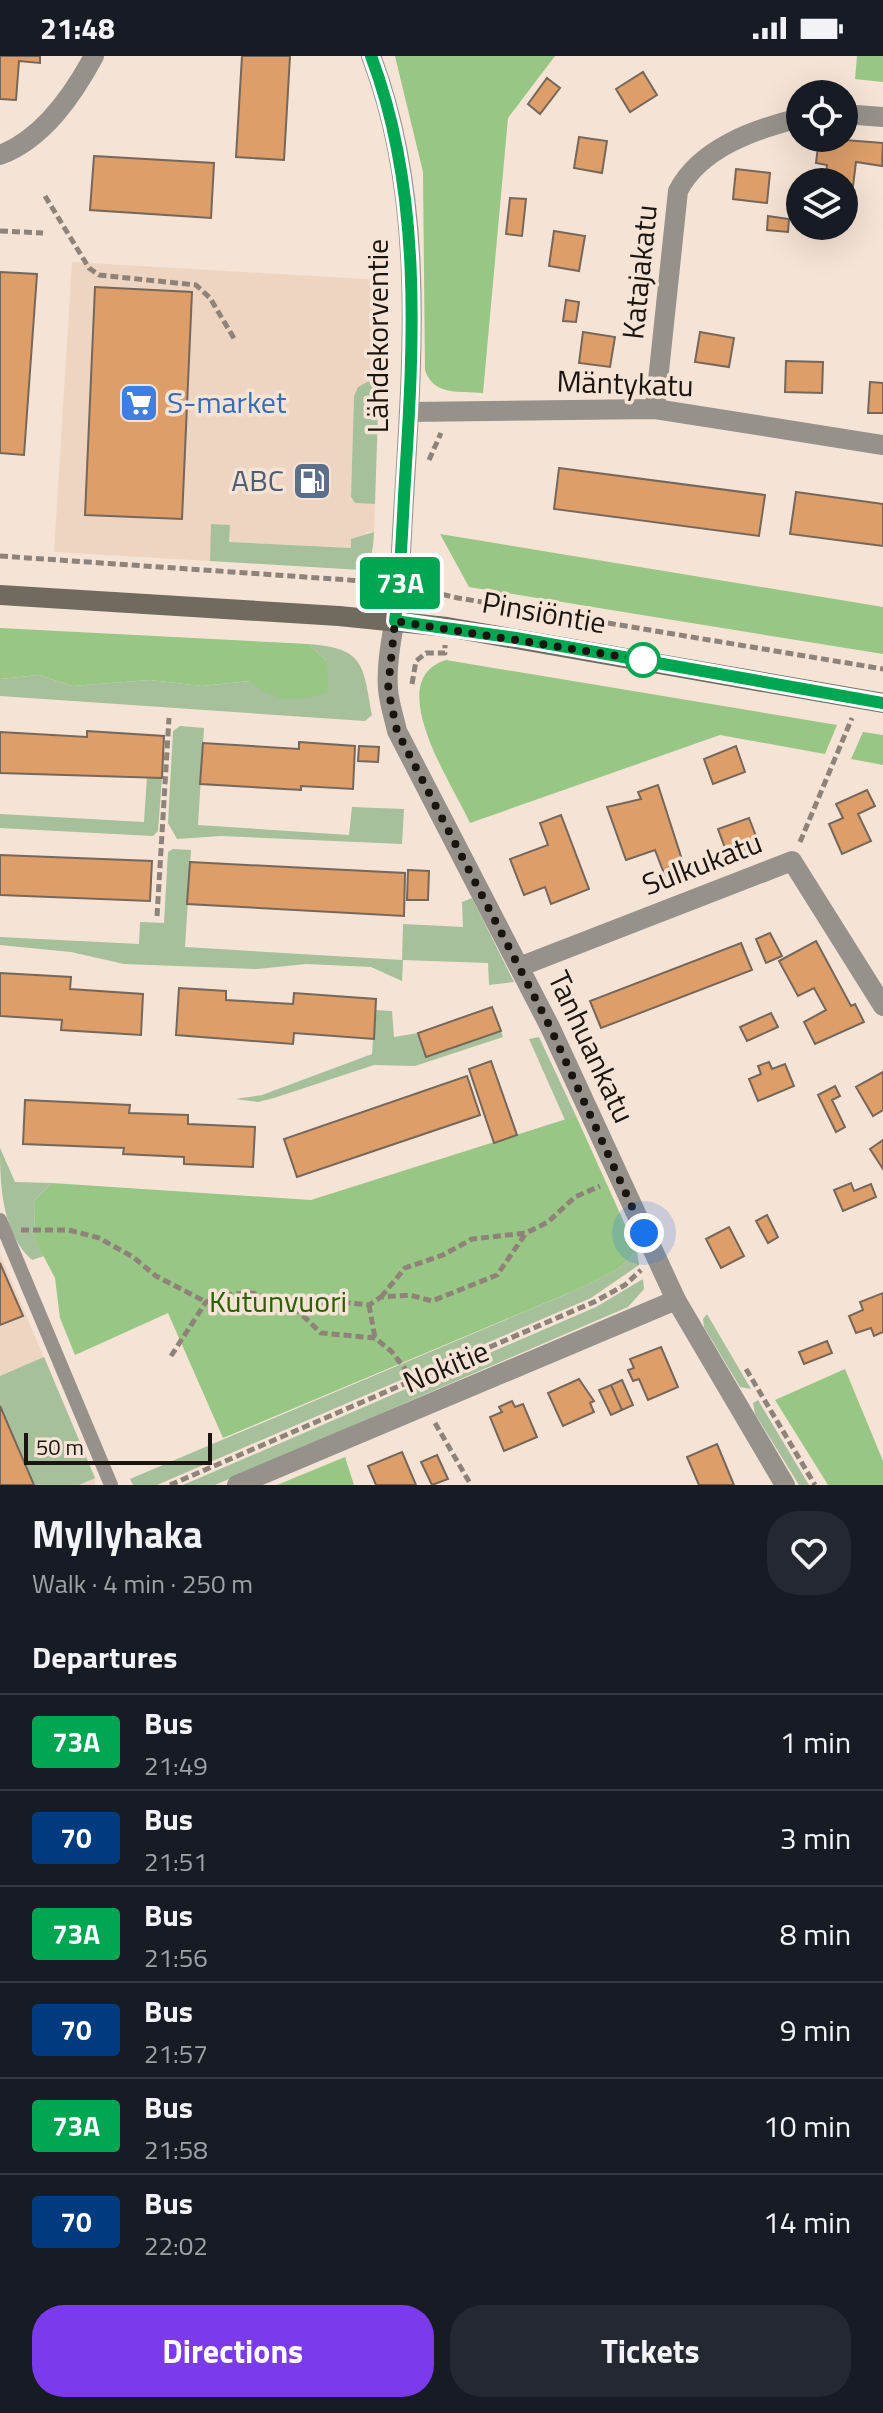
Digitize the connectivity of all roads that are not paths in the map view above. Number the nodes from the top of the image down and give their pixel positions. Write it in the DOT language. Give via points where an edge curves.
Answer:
graph roads {
  1 [pos="94,56"];
  2 [pos="371,56"];
  3 [pos="858,115"];
  4 [pos="883,117"];
  5 [pos="786,124"];
  6 [pos="0,155"];
  7 [pos="655,409"];
  8 [pos="410,412"];
  9 [pos="883,445"];
  10 [pos="0,595"];
  11 [pos="395,621"];
  12 [pos="883,703"];
  13 [pos="519,967"];
  14 [pos="883,1006"];
  15 [pos="2,1225"];
  16 [pos="676,1300"];
  17 [pos="111,1485"];
  18 [pos="237,1485"];
  19 [pos="785,1485"];
  1 -- 6 [label="street" via="58,111 17,149"];
  2 -- 8 [label="street, Lähdekorventie" via="387,107 408,223"];
  3 -- 4 [label="street"];
  5 -- 7 [label="street, Katajakatu" via="703,157 678,191"];
  7 -- 8 [label="street, Mäntykatu"];
  7 -- 9 [label="street, Mäntykatu"];
  8 -- 11 [label="street, Lähdekorventie"];
  10 -- 11 [label="main road, Pinsiöntie"];
  11 -- 12 [label="main road, Pinsiöntie"];
  11 -- 13 [label="street, Tanhuankatu" via="388,689 397,731"];
  13 -- 14 [label="street, Sulkukatu" via="792,861"];
  13 -- 16 [label="street, Tanhuankatu"];
  15 -- 17 [label="lane"];
  16 -- 18 [label="street, Nokitie"];
  16 -- 19 [label="street, Tanhuankatu"];
}
